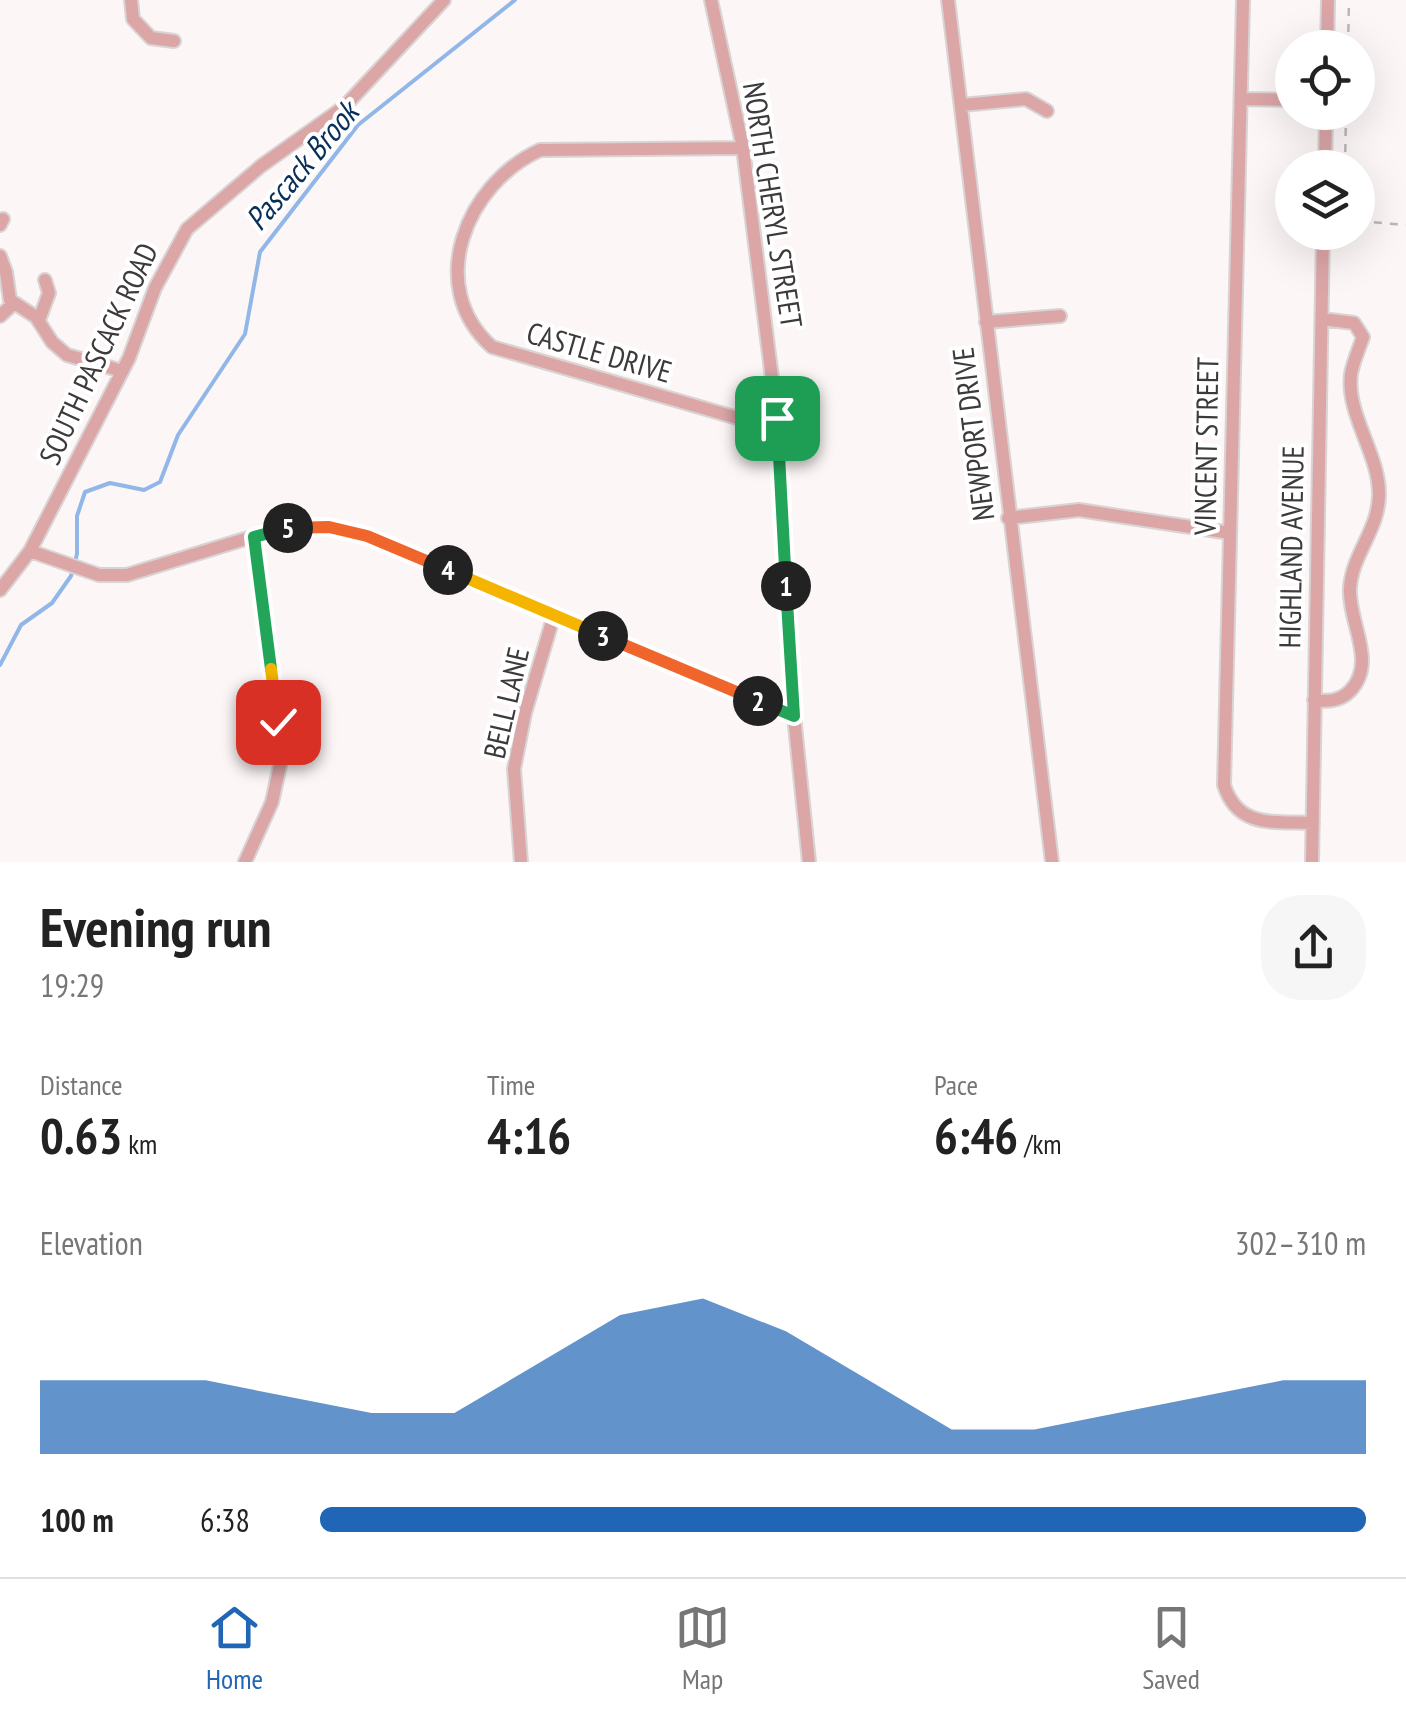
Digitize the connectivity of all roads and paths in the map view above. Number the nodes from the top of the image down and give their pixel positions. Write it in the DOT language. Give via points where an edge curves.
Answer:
graph roads {
  1 [pos="131,0"];
  2 [pos="444,0"];
  3 [pos="711,0"];
  4 [pos="948,0"];
  5 [pos="1243,0"];
  6 [pos="1328,0"];
  7 [pos="1349,0"];
  8 [pos="1327,30"];
  9 [pos="1348,30"];
  10 [pos="174,41"];
  11 [pos="1241,99"];
  12 [pos="1275,100"];
  13 [pos="962,105"];
  14 [pos="1048,111"];
  15 [pos="743,148"];
  16 [pos="1375,222"];
  17 [pos="1406,225"];
  18 [pos="1324,250"];
  19 [pos="0,256"];
  20 [pos="45,280"];
  21 [pos="12,304"];
  22 [pos="0,316"];
  23 [pos="1060,316"];
  24 [pos="1322,319"];
  25 [pos="38,320"];
  26 [pos="986,322"];
  27 [pos="122,372"];
  28 [pos="777,418"];
  29 [pos="1008,518"];
  30 [pos="1230,533"];
  31 [pos="254,537"];
  32 [pos="30,551"];
  33 [pos="0,590"];
  34 [pos="554,615"];
  35 [pos="1314,700"];
  36 [pos="794,716"];
  37 [pos="1313,824"];
  38 [pos="245,862"];
  39 [pos="521,862"];
  40 [pos="810,862"];
  41 [pos="1052,862"];
  42 [pos="1312,862"];
  1 -- 10 [label="street" via="133,19 150,38"];
  2 -- 27 [label="street, SOUTH PASCACK ROAD" via="344,107 187,230"];
  3 -- 15 [label="street, NORTH CHERYL STREET"];
  4 -- 13 [label="street, NEWPORT DRIVE"];
  5 -- 11 [label="street, VINCENT STREET"];
  6 -- 8 [label="street"];
  7 -- 9 [label="path"];
  11 -- 12 [label="street"];
  11 -- 30 [label="street, VINCENT STREET"];
  13 -- 14 [label="street" via="1026,99"];
  13 -- 26 [label="street, NEWPORT DRIVE"];
  15 -- 28 [label="street, NORTH CHERYL STREET"];
  15 -- 28 [label="street, CASTLE DRIVE" via="540,150 517,161 475,207 456,284 474,332 492,347 741,419"];
  16 -- 17 [label="path"];
  18 -- 24 [label="street, HIGHLAND AVENUE"];
  19 -- 21 [label="street"];
  20 -- 25 [label="street" via="49,292"];
  21 -- 22 [label="street"];
  21 -- 25 [label="street"];
  23 -- 26 [label="street"];
  24 -- 35 [label="street, HIGHLAND AVENUE"];
  24 -- 35 [label="street" via="1354,323 1362,338 1351,374 1353,400 1380,492 1350,587 1361,674 1344,696"];
  25 -- 27 [label="street" via="68,355"];
  26 -- 29 [label="street, NEWPORT DRIVE"];
  27 -- 32 [label="street, SOUTH PASCACK ROAD"];
  28 -- 36 [label="street, NORTH CHERYL STREET"];
  29 -- 30 [label="street" via="1079,510"];
  29 -- 41 [label="street, NEWPORT DRIVE"];
  30 -- 37 [label="street, VINCENT STREET" via="1224,785 1233,806 1250,819"];
  31 -- 32 [label="street" via="128,576 99,576"];
  31 -- 34 [label="street" via="329,527 367,536"];
  31 -- 38 [label="street" via="281,761 272,802"];
  32 -- 33 [label="street, SOUTH PASCACK ROAD"];
  34 -- 36 [label="street"];
  34 -- 39 [label="street, BELL LANE" via="514,769"];
  35 -- 37 [label="street, HIGHLAND AVENUE"];
  36 -- 40 [label="street, NORTH CHERYL STREET"];
  37 -- 42 [label="street, HIGHLAND AVENUE"];
}
